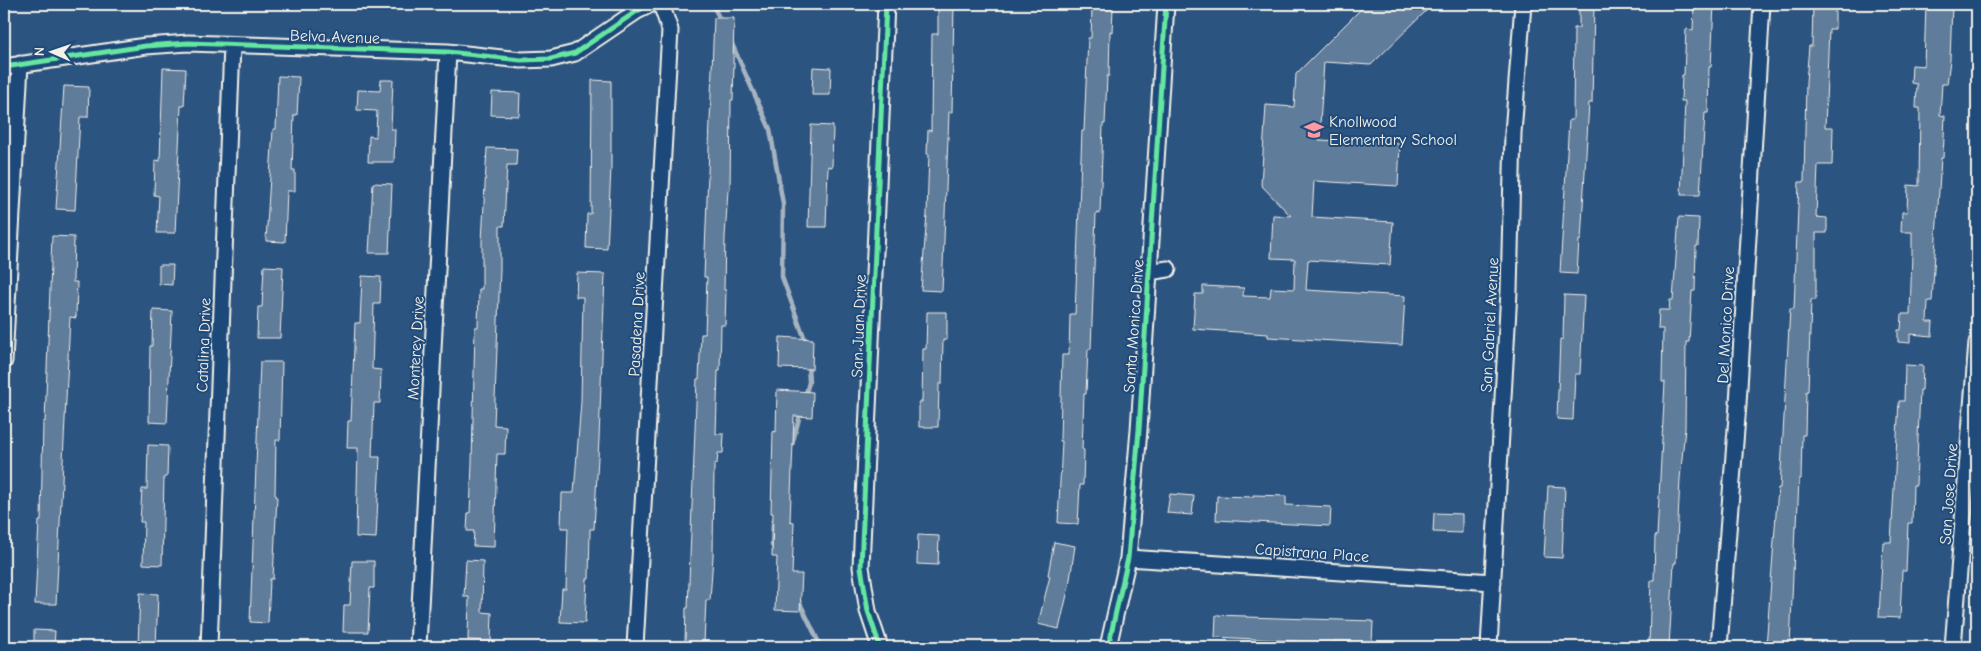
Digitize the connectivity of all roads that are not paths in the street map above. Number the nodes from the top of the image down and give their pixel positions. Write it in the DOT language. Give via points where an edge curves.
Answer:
graph roads {
  1 [pos="651,4"];
  2 [pos="661,4"];
  3 [pos="886,4"];
  4 [pos="1166,4"];
  5 [pos="1523,4"];
  6 [pos="1762,4"];
  7 [pos="232,45"];
  8 [pos="448,52"];
  9 [pos="20,64"];
  10 [pos="4,66"];
  11 [pos="1168,269"];
  12 [pos="1149,272"];
  13 [pos="1977,343"];
  14 [pos="4,361"];
  15 [pos="1975,385"];
  16 [pos="1128,558"];
  17 [pos="1493,582"];
  18 [pos="209,647"];
  19 [pos="418,647"];
  20 [pos="636,647"];
  21 [pos="880,647"];
  22 [pos="1108,647"];
  23 [pos="1490,647"];
  24 [pos="1719,647"];
  25 [pos="1953,647"];
  1 -- 8 [label="street, Belva Avenue" via="574,53 551,59 521,60"];
  2 -- 20 [label="street, Pasadena Drive" via="670,30"];
  3 -- 21 [label="street, San Juan Drive" via="862,567 868,610"];
  4 -- 12 [label="street, Santa Monica Drive"];
  5 -- 17 [label="street, San Gabriel Avenue" via="1513,133 1509,291"];
  6 -- 24 [label="street, Del Monico Drive" via="1738,404"];
  7 -- 8 [label="street, Belva Avenue"];
  7 -- 9 [label="street, Belva Avenue" via="188,43 146,46"];
  7 -- 18 [label="street, Catalina Drive"];
  8 -- 19 [label="street, Monterey Drive"];
  9 -- 10 [label="street, Belva Avenue"];
  9 -- 14 [label="street"];
  11 -- 12 [label="street"];
  12 -- 16 [label="street, Santa Monica Drive" via="1140,430"];
  13 -- 15 [label="street, San Jose Drive"];
  15 -- 25 [label="street, San Jose Drive"];
  16 -- 17 [label="street, Capistrana Place"];
  16 -- 22 [label="street, Santa Monica Drive"];
  17 -- 23 [label="street, San Gabriel Avenue"];
}
